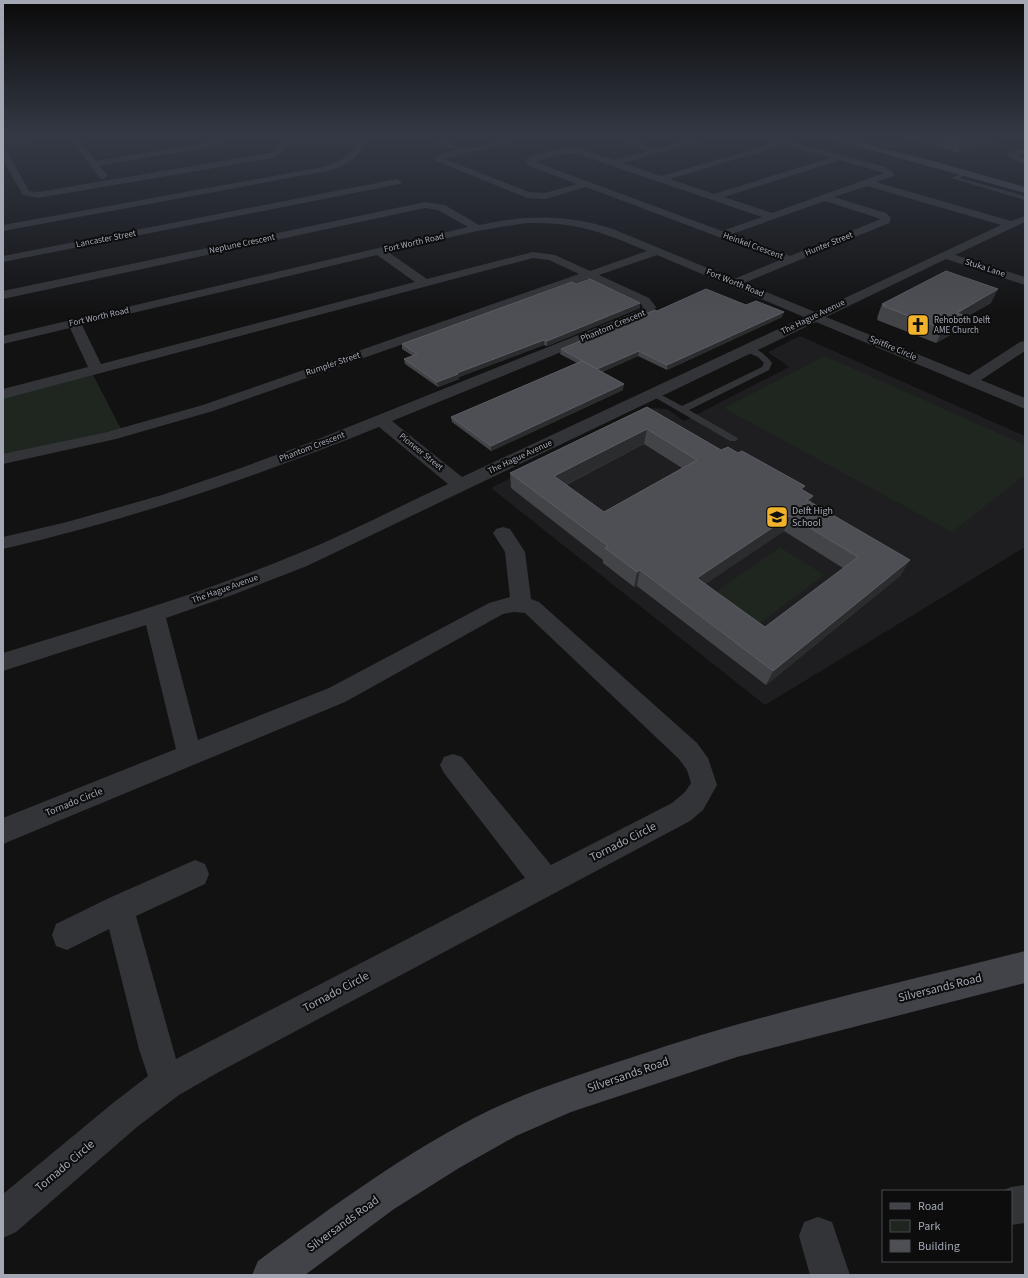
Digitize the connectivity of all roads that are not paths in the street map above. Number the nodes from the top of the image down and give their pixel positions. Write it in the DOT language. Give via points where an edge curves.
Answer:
graph roads {
  1 [pos="185,195"];
  2 [pos="333,195"];
  3 [pos="524,195"];
  4 [pos="550,195"];
  5 [pos="616,195"];
  6 [pos="707,195"];
  7 [pos="722,195"];
  8 [pos="835,195"];
  9 [pos="909,195"];
  10 [pos="945,195"];
  11 [pos="1013,195"];
  12 [pos="714,197"];
  13 [pos="826,198"];
  14 [pos="1025,198"];
  15 [pos="931,201"];
  16 [pos="978,203"];
  17 [pos="964,210"];
  18 [pos="773,217"];
  19 [pos="1018,222"];
  20 [pos="3,228"];
  21 [pos="477,228"];
  22 [pos="148,231"];
  23 [pos="723,234"];
  24 [pos="380,251"];
  25 [pos="657,251"];
  26 [pos="944,255"];
  27 [pos="3,259"];
  28 [pos="172,259"];
  29 [pos="791,260"];
  30 [pos="588,274"];
  31 [pos="1025,281"];
  32 [pos="424,283"];
  33 [pos="734,283"];
  34 [pos="3,295"];
  35 [pos="815,316"];
  36 [pos="74,323"];
  37 [pos="3,340"];
  38 [pos="1025,345"];
  39 [pos="747,349"];
  40 [pos="96,369"];
  41 [pos="970,381"];
  42 [pos="3,394"];
  43 [pos="653,394"];
  44 [pos="1025,404"];
  45 [pos="682,410"];
  46 [pos="380,420"];
  47 [pos="733,439"];
  48 [pos="3,459"];
  49 [pos="461,485"];
  50 [pos="503,533"];
  51 [pos="3,543"];
  52 [pos="521,604"];
  53 [pos="154,614"];
  54 [pos="3,662"];
  55 [pos="190,756"];
  56 [pos="453,765"];
  57 [pos="3,831"];
  58 [pos="195,874"];
  59 [pos="546,882"];
  60 [pos="119,908"];
  61 [pos="67,935"];
  62 [pos="1025,967"];
  63 [pos="167,1083"];
  64 [pos="1025,1204"];
  65 [pos="1012,1206"];
  66 [pos="3,1218"];
  67 [pos="818,1236"];
  68 [pos="272,1275"];
  69 [pos="830,1275"];
  1 -- 20 [label="street"];
  2 -- 22 [label="street, Lancaster Street"];
  3 -- 4 [label="street"];
  5 -- 23 [label="street, Heinkel Crescent"];
  6 -- 12 [label="street, Heinkel Crescent"];
  7 -- 12 [label="street"];
  8 -- 13 [label="street"];
  9 -- 15 [label="street"];
  10 -- 15 [label="street"];
  11 -- 14 [label="lane"];
  12 -- 18 [label="street, Heinkel Crescent"];
  13 -- 18 [label="street"];
  13 -- 29 [label="street, Hunter Street" via="882,215 886,218 885,221"];
  15 -- 17 [label="street"];
  16 -- 17 [label="street"];
  17 -- 19 [label="street"];
  18 -- 23 [label="street"];
  19 -- 26 [label="street, The Hague Avenue"];
  21 -- 24 [label="street, Fort Worth Road"];
  21 -- 25 [label="street, Fort Worth Road" via="518,220 573,221 601,228"];
  21 -- 28 [label="street, Neptune Crescent" via="441,207 425,205"];
  22 -- 27 [label="street, Lancaster Street"];
  22 -- 28 [label="street"];
  23 -- 29 [label="street, Heinkel Crescent"];
  24 -- 32 [label="street"];
  24 -- 36 [label="street, Fort Worth Road"];
  25 -- 30 [label="street, Rumpler Street"];
  25 -- 33 [label="street, Fort Worth Road"];
  26 -- 31 [label="street, Stuka Lane"];
  26 -- 35 [label="street, The Hague Avenue"];
  28 -- 34 [label="street, Neptune Crescent"];
  29 -- 33 [label="street, Hunter Street"];
  30 -- 32 [label="street, Phantom Crescent" via="551,257 537,255"];
  30 -- 46 [label="street, Phantom Crescent" via="645,301 649,305 649,310"];
  30 -- 48 [label="street, Rumpler Street" via="202,410 110,436"];
  32 -- 40 [label="street, Phantom Crescent"];
  33 -- 35 [label="street, Fort Worth Road"];
  35 -- 39 [label="street, The Hague Avenue"];
  35 -- 41 [label="street, Spitfire Circle"];
  36 -- 37 [label="street, Fort Worth Road"];
  36 -- 40 [label="street"];
  38 -- 41 [label="street"];
  39 -- 43 [label="street, The Hague Avenue"];
  39 -- 45 [label="lane" via="764,358 768,363 766,368"];
  40 -- 42 [label="street, Phantom Crescent"];
  41 -- 44 [label="street, Spitfire Circle"];
  43 -- 45 [label="lane"];
  43 -- 49 [label="street, The Hague Avenue"];
  45 -- 47 [label="lane"];
  46 -- 49 [label="street, Pioneer Street"];
  46 -- 51 [label="street, Phantom Crescent" via="250,471 168,499 68,528"];
  49 -- 53 [label="street, The Hague Avenue" via="300,561"];
  50 -- 52 [label="street" via="515,552"];
  52 -- 55 [label="street, Tornado Circle" via="496,608 344,692"];
  52 -- 59 [label="street, Tornado Circle" via="542,616 688,751 699,766 704,785 694,801 681,812"];
  53 -- 54 [label="street, The Hague Avenue"];
  53 -- 55 [label="street"];
  55 -- 57 [label="street, Tornado Circle"];
  56 -- 59 [label="street"];
  58 -- 60 [label="street"];
  59 -- 63 [label="street, Tornado Circle"];
  60 -- 61 [label="street"];
  60 -- 63 [label="street"];
  62 -- 68 [label="street, Silversands Road" via="731,1042 569,1095 503,1123 446,1155 352,1216"];
  63 -- 66 [label="street, Tornado Circle"];
  64 -- 65 [label="street"];
  67 -- 69 [label="street"];
}
